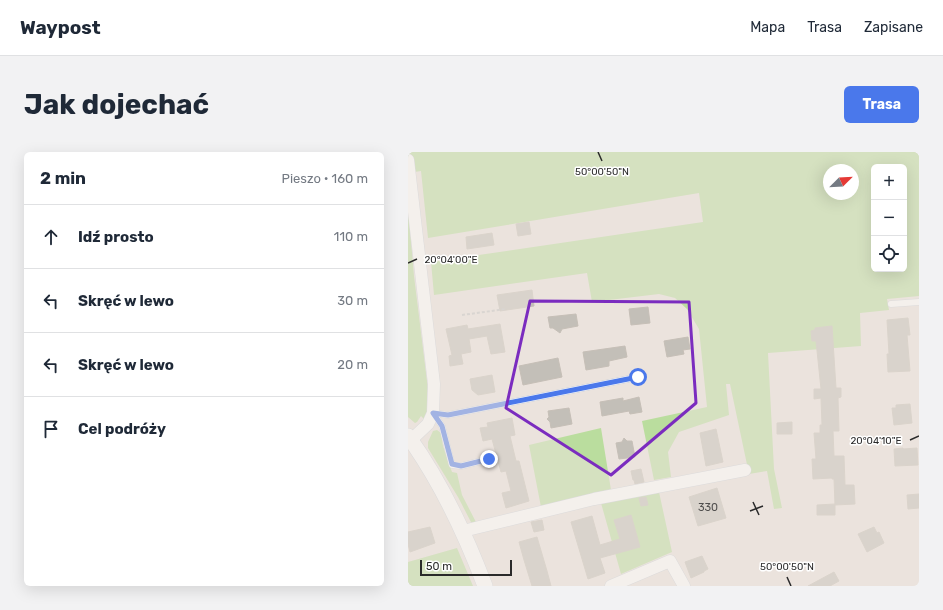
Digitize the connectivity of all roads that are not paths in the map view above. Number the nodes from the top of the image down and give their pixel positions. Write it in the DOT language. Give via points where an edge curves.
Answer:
graph roads {
  1 [pos="408,160"];
  2 [pos="919,302"];
  3 [pos="891,304"];
  4 [pos="638,377"];
  5 [pos="433,413"];
  6 [pos="409,440"];
  7 [pos="489,459"];
  8 [pos="745,470"];
  9 [pos="463,531"];
  10 [pos="485,586"];
  11 [pos="611,586"];
  12 [pos="684,586"];
  1 -- 5 [label="street" via="434,384"];
  2 -- 3 [label="lane"];
  4 -- 5 [label="lane" via="448,415"];
  5 -- 6 [label="street" via="428,424"];
  5 -- 7 [label="lane" via="442,426 452,464 461,466"];
  6 -- 9 [label="street" via="446,498"];
  8 -- 9 [label="street" via="594,499"];
  9 -- 10 [label="street"];
  11 -- 12 [label="street" via="670,561"];
}
